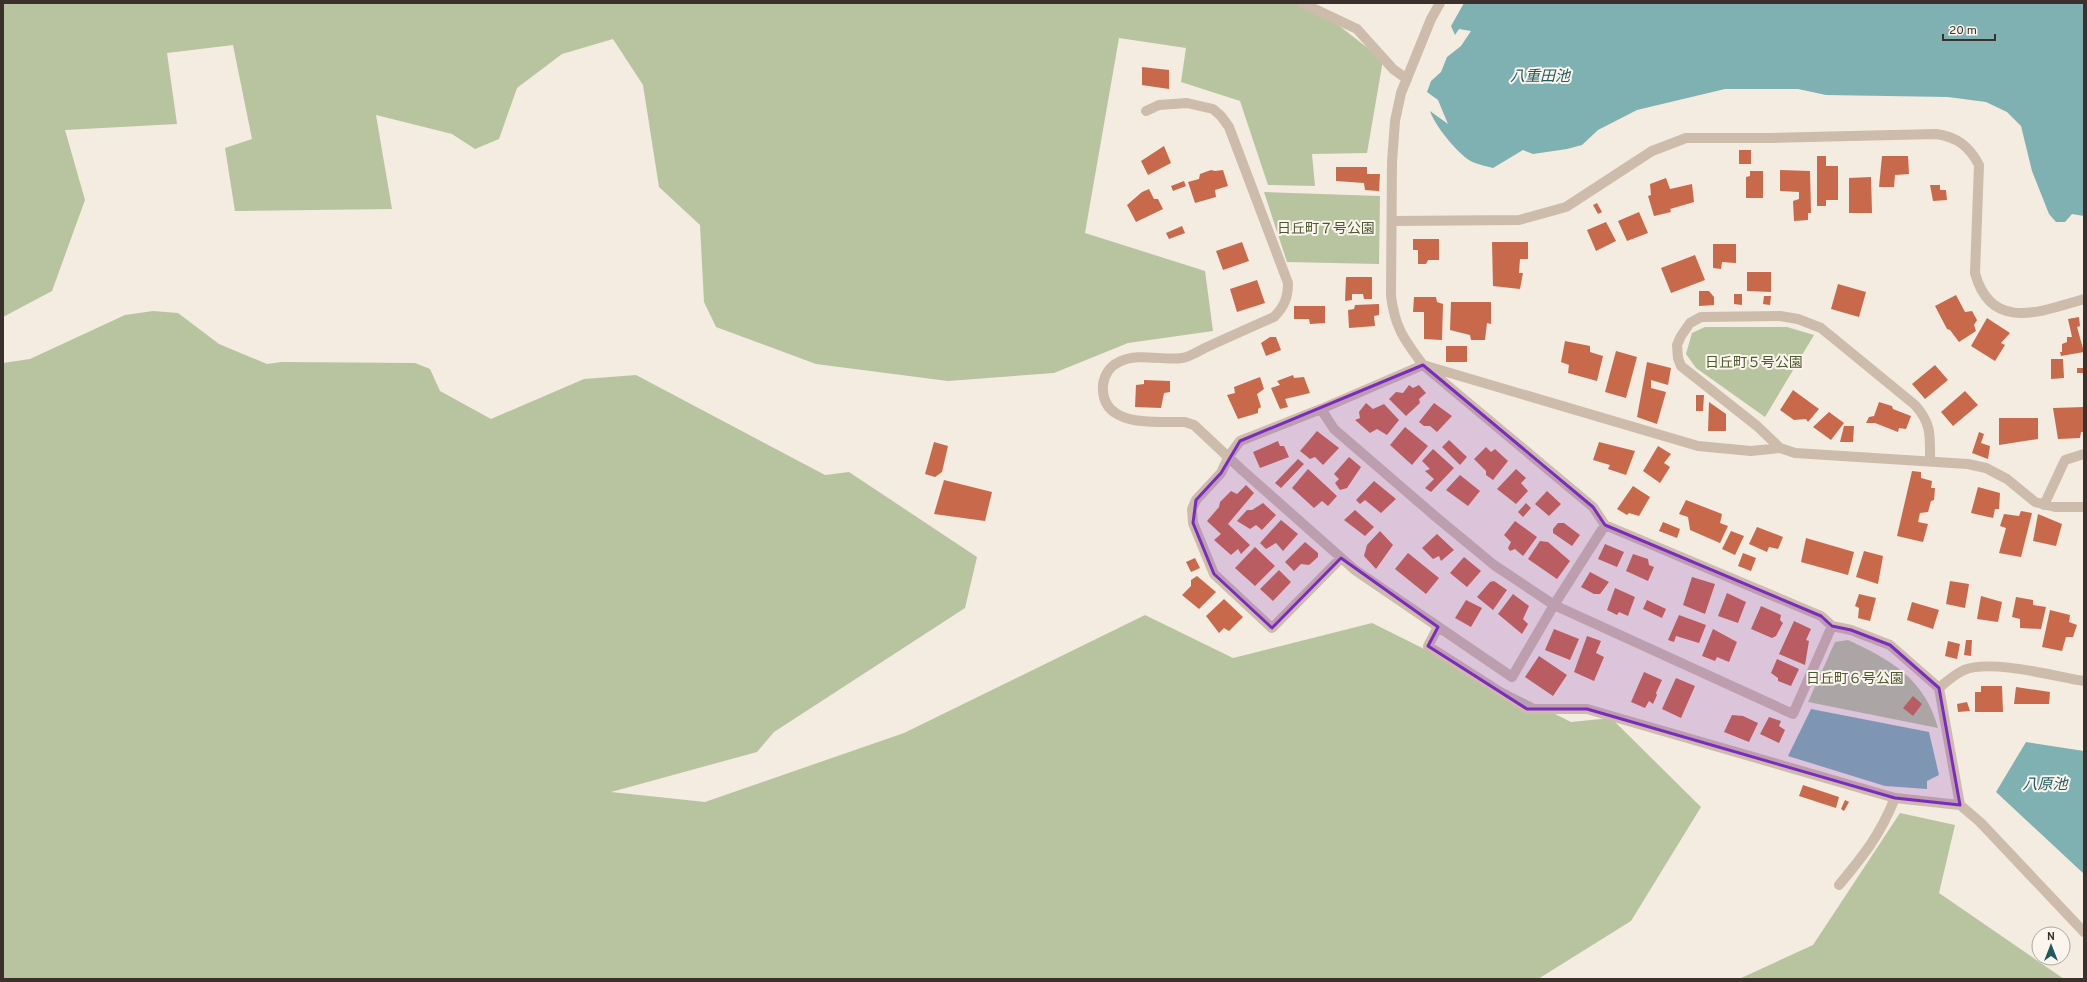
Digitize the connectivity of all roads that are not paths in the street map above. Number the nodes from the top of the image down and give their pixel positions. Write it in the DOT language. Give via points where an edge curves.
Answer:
graph roads {
  1 [pos="1302,3"];
  2 [pos="1440,3"];
  3 [pos="1407,79"];
  4 [pos="1146,111"];
  5 [pos="1392,221"];
  6 [pos="2084,299"];
  7 [pos="1423,365"];
  8 [pos="1321,410"];
  9 [pos="1780,448"];
  10 [pos="2084,454"];
  11 [pos="1228,456"];
  12 [pos="1930,461"];
  13 [pos="2044,505"];
  14 [pos="2084,507"];
  15 [pos="1605,524"];
  16 [pos="1340,558"];
  17 [pos="1554,605"];
  18 [pos="1832,626"];
  19 [pos="1438,627"];
  20 [pos="2084,680"];
  21 [pos="1939,688"];
  22 [pos="1895,798"];
  23 [pos="1960,805"];
  24 [pos="1839,885"];
  25 [pos="2084,932"];
  1 -- 3 [label="street" via="1357,29 1394,69"];
  2 -- 3 [label="street" via="1431,18"];
  3 -- 5 [label="street" via="1401,93 1393,139"];
  4 -- 11 [label="street" via="1160,105 1187,103 1213,109 1221,116 1229,127 1239,153 1286,278 1288,291 1283,306 1274,317 1183,358 1134,357 1117,363 1109,369 1105,377 1104,397 1112,410 1126,419 1185,422 1194,425"];
  5 -- 6 [label="street" via="1519,220 1566,207 1652,151 1686,138 1936,134 1951,136 1961,142 1972,151 1979,164 1975,273 1978,285 1986,296 2008,312 2022,315"];
  5 -- 7 [label="street" via="1391,296 1394,319 1398,331"];
  7 -- 8 [label="street"];
  7 -- 9 [label="street" via="1698,446 1751,451"];
  7 -- 15 [label="street" via="1593,507"];
  8 -- 11 [label="street" via="1240,441"];
  8 -- 17 [label="street" via="1334,429 1436,517 1494,565"];
  9 -- 12 [label="street" via="1795,453"];
  9 -- 12 [label="street" via="1681,366 1677,345 1690,323 1702,317 1780,316 1798,319 1821,328 1925,416 1930,430"];
  10 -- 13 [label="street" via="2065,460"];
  11 -- 16 [label="street"];
  11 -- 16 [label="street" via="1221,473 1196,500 1192,509 1193,522 1214,574 1272,628"];
  12 -- 13 [label="street" via="1986,468 2007,479 2028,498"];
  13 -- 14 [label="street"];
  15 -- 17 [label="street"];
  15 -- 18 [label="street" via="1821,616"];
  16 -- 19 [label="street"];
  17 -- 18 [label="street" via="1793,714"];
  17 -- 19 [label="street" via="1512,677"];
  18 -- 21 [label="street" via="1852,630 1890,645"];
  19 -- 22 [label="street" via="1428,646 1527,709 1587,709"];
  20 -- 21 [label="street" via="1996,666 1977,666 1955,674"];
  21 -- 23 [label="street"];
  22 -- 23 [label="street"];
  22 -- 24 [label="street" via="1872,846"];
  23 -- 25 [label="street" via="1980,822"];
}
